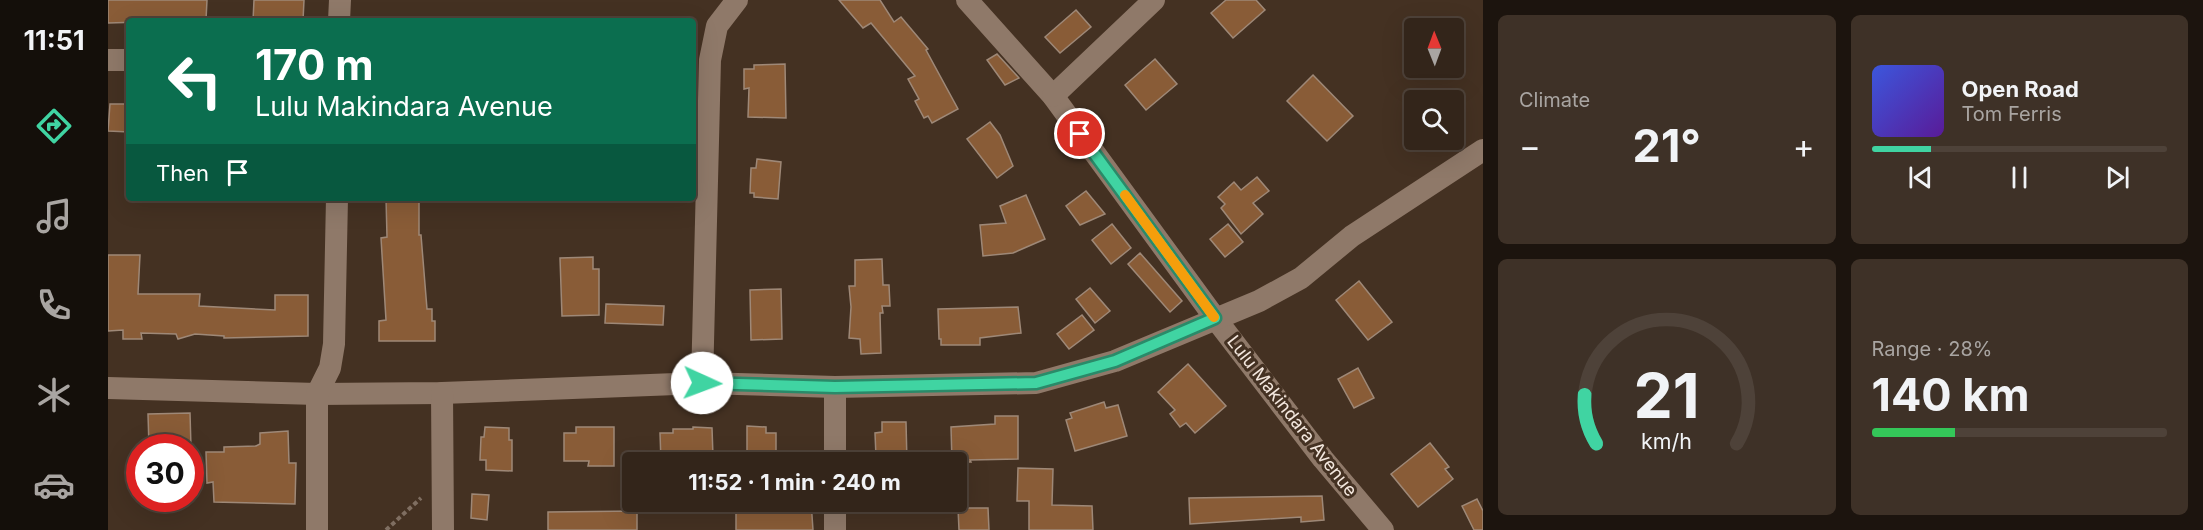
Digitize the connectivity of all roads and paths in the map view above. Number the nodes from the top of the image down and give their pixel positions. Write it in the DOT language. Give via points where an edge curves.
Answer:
graph roads {
  1 [pos="340,0"];
  2 [pos="737,0"];
  3 [pos="967,0"];
  4 [pos="1154,0"];
  5 [pos="339,18"];
  6 [pos="108,60"];
  7 [pos="126,60"];
  8 [pos="1053,96"];
  9 [pos="1483,150"];
  10 [pos="338,201"];
  11 [pos="1215,318"];
  12 [pos="702,383"];
  13 [pos="835,387"];
  14 [pos="108,388"];
  15 [pos="442,393"];
  16 [pos="317,394"];
  17 [pos="835,452"];
  18 [pos="443,477"];
  19 [pos="835,512"];
  20 [pos="318,530"];
  21 [pos="386,530"];
  22 [pos="443,530"];
  23 [pos="835,530"];
  24 [pos="1383,530"];
  1 -- 5 [label="street"];
  2 -- 12 [label="street" via="717,26 710,60"];
  3 -- 8 [label="street, Lulu Makindara Avenue"];
  4 -- 8 [label="street"];
  6 -- 7 [label="street"];
  8 -- 11 [label="street, Lulu Makindara Avenue"];
  9 -- 11 [label="street" via="1352,236 1301,278 1259,301"];
  10 -- 16 [label="street" via="334,344 330,368"];
  11 -- 13 [label="street" via="1115,361 1036,383"];
  11 -- 24 [label="street, Lulu Makindara Avenue"];
  12 -- 13 [label="street"];
  12 -- 15 [label="street"];
  13 -- 17 [label="street"];
  14 -- 16 [label="street"];
  15 -- 16 [label="street"];
  15 -- 18 [label="street"];
  16 -- 20 [label="street"];
  18 -- 21 [label="path"];
  18 -- 22 [label="street"];
  19 -- 23 [label="street"];
}
